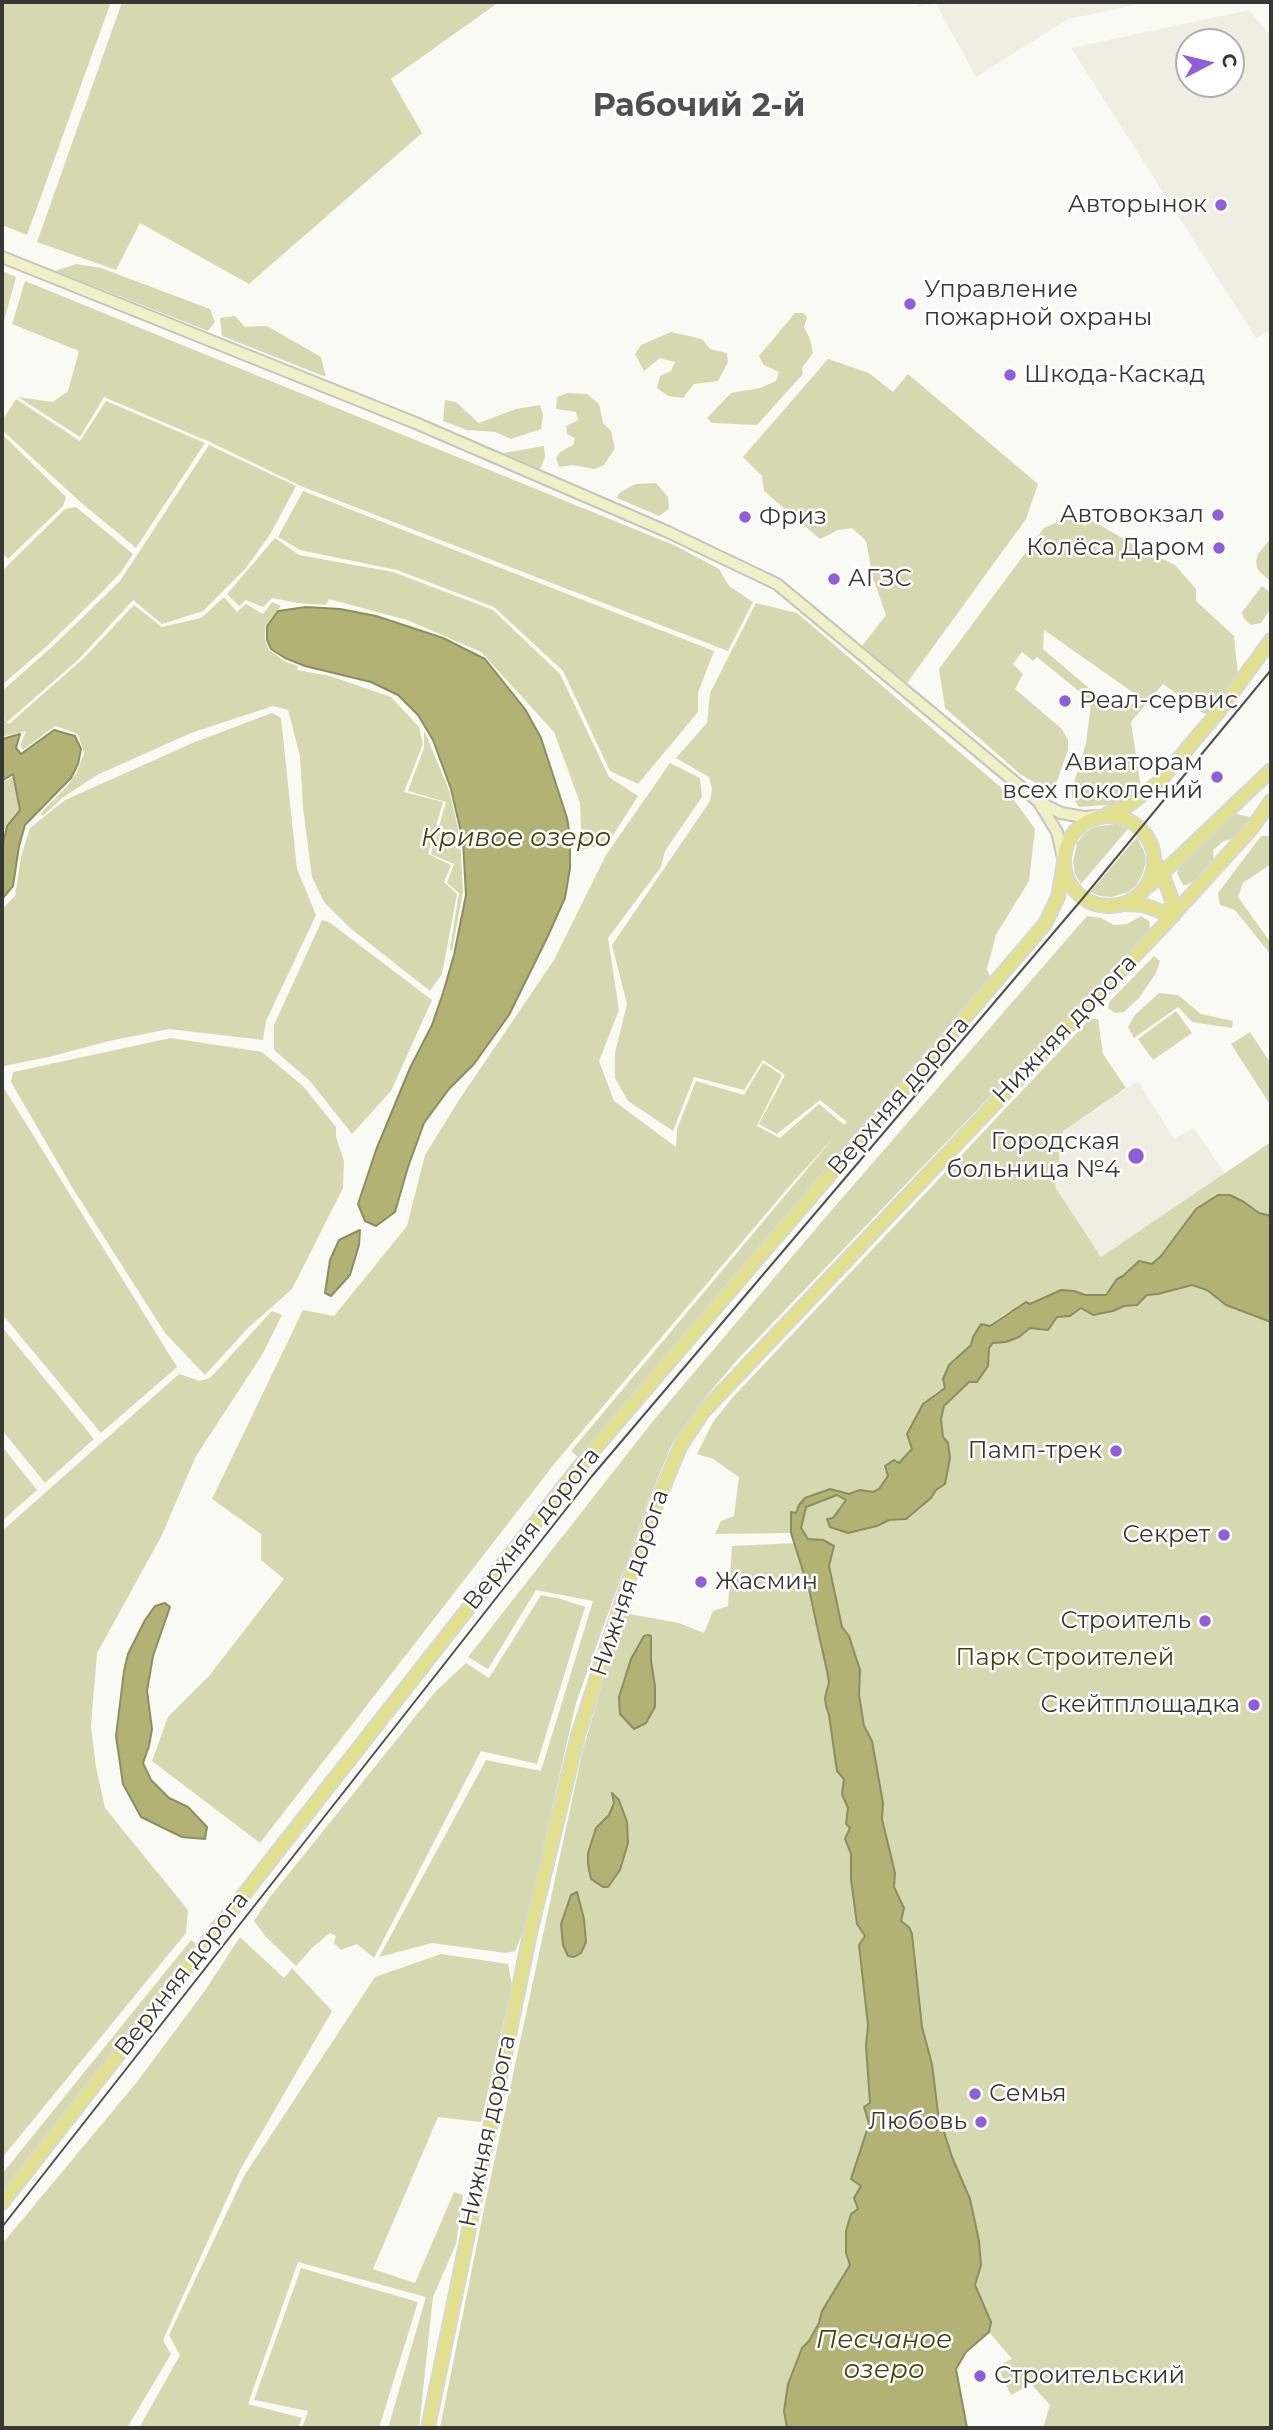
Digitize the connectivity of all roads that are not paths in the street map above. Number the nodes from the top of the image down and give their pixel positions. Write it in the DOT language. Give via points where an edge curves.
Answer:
graph roads {
  1 [pos="2,257"];
  2 [pos="1271,640"];
  3 [pos="1271,769"];
  4 [pos="1271,801"];
  5 [pos="1039,802"];
  6 [pos="1099,816"];
  7 [pos="1154,855"];
  8 [pos="1063,862"];
  9 [pos="1162,873"];
  10 [pos="1142,892"];
  11 [pos="1122,905"];
  12 [pos="1173,916"];
  13 [pos="2,2203"];
  14 [pos="428,2428"];
  1 -- 5 [label="main road" via="418,424 777,584"];
  2 -- 6 [label="main road" via="1159,782 1129,805"];
  3 -- 9 [label="main road"];
  4 -- 12 [label="main road, Нижняя дорога"];
  5 -- 6 [label="main road" via="1061,813"];
  5 -- 8 [label="main road" via="1057,832"];
  6 -- 7 [label="main road" via="1134,822 1149,839"];
  6 -- 8 [label="main road" via="1074,832"];
  7 -- 9 [label="main road"];
  7 -- 10 [label="main road" via="1152,876"];
  8 -- 11 [label="main road" via="1069,883 1084,899 1099,905"];
  8 -- 13 [label="main road, Верхняя дорога" via="1058,897 1045,924 579,1467"];
  9 -- 10 [label="main road"];
  9 -- 12 [label="main road"];
  10 -- 11 [label="main road"];
  11 -- 12 [label="main road" via="1143,905"];
  12 -- 14 [label="main road, Нижняя дорога" via="704,1412 680,1447 644,1534 578,1735 531,1929"];
}
